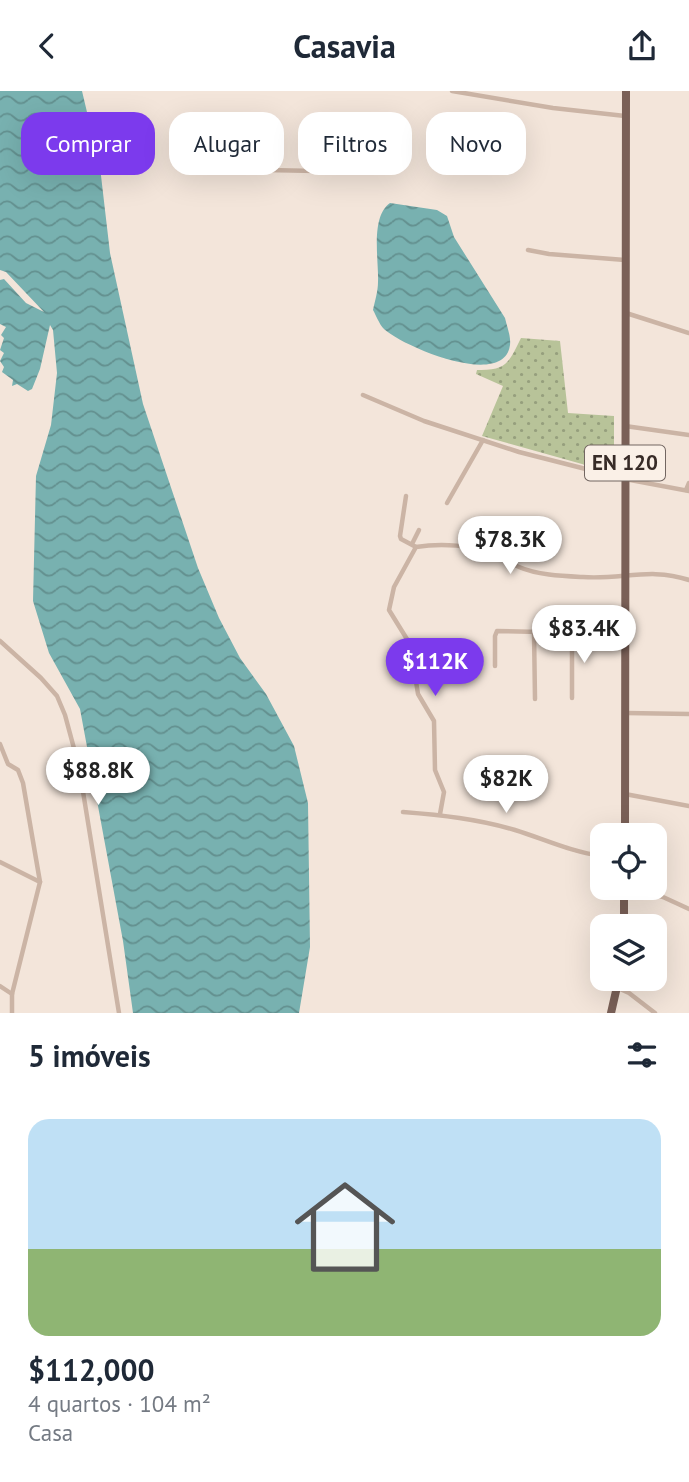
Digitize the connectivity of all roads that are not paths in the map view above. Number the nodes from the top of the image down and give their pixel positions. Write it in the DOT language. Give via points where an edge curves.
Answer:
graph roads {
  1 [pos="452,91"];
  2 [pos="626,91"];
  3 [pos="626,116"];
  4 [pos="528,250"];
  5 [pos="626,260"];
  6 [pos="626,313"];
  7 [pos="689,333"];
  8 [pos="363,395"];
  9 [pos="625,426"];
  10 [pos="689,435"];
  11 [pos="483,440"];
  12 [pos="625,479"];
  13 [pos="689,483"];
  14 [pos="688,490"];
  15 [pos="406,496"];
  16 [pos="447,503"];
  17 [pos="419,530"];
  18 [pos="414,545"];
  19 [pos="626,577"];
  20 [pos="689,580"];
  21 [pos="534,631"];
  22 [pos="572,632"];
  23 [pos="626,634"];
  24 [pos="0,641"];
  25 [pos="495,666"];
  26 [pos="572,698"];
  27 [pos="535,699"];
  28 [pos="626,713"];
  29 [pos="689,714"];
  30 [pos="0,744"];
  31 [pos="625,795"];
  32 [pos="689,806"];
  33 [pos="403,812"];
  34 [pos="440,814"];
  35 [pos="625,823"];
  36 [pos="590,853"];
  37 [pos="0,862"];
  38 [pos="40,882"];
  39 [pos="667,899"];
  40 [pos="689,909"];
  41 [pos="0,986"];
  42 [pos="616,991"];
  43 [pos="624,991"];
  44 [pos="12,994"];
  45 [pos="12,1013"];
  46 [pos="119,1013"];
  47 [pos="611,1013"];
  48 [pos="654,1013"];
  1 -- 3 [label="street"];
  2 -- 3 [label="main road, EN 120"];
  3 -- 5 [label="main road, EN 120"];
  4 -- 5 [label="street"];
  5 -- 6 [label="main road, EN 120"];
  6 -- 7 [label="street"];
  6 -- 9 [label="main road, EN 120"];
  8 -- 11 [label="street"];
  9 -- 10 [label="street"];
  9 -- 12 [label="main road, EN 120"];
  11 -- 12 [label="street"];
  11 -- 16 [label="street"];
  12 -- 14 [label="street"];
  12 -- 19 [label="main road, EN 120"];
  13 -- 14 [label="street"];
  15 -- 18 [label="street" via="400,536"];
  17 -- 18 [label="street"];
  18 -- 19 [label="street" via="451,545 538,571"];
  18 -- 34 [label="street" via="394,587 389,610 410,644 418,694 434,721 435,770 444,792"];
  19 -- 20 [label="street" via="647,573"];
  19 -- 23 [label="main road, EN 120"];
  21 -- 22 [label="street"];
  21 -- 25 [label="street" via="497,631"];
  21 -- 27 [label="street"];
  22 -- 23 [label="street"];
  22 -- 26 [label="street"];
  23 -- 28 [label="main road, EN 120"];
  24 -- 46 [label="street" via="57,696 65,715 79,767"];
  28 -- 29 [label="street"];
  28 -- 31 [label="main road, EN 120"];
  30 -- 38 [label="street" via="23,783"];
  31 -- 32 [label="street"];
  31 -- 35 [label="main road, EN 120"];
  33 -- 34 [label="street"];
  34 -- 36 [label="street" via="513,829"];
  37 -- 38 [label="street"];
  38 -- 44 [label="street"];
  39 -- 40 [label="street"];
  41 -- 44 [label="street"];
  42 -- 47 [label="main road"];
  43 -- 48 [label="street"];
  44 -- 45 [label="street"];
}
